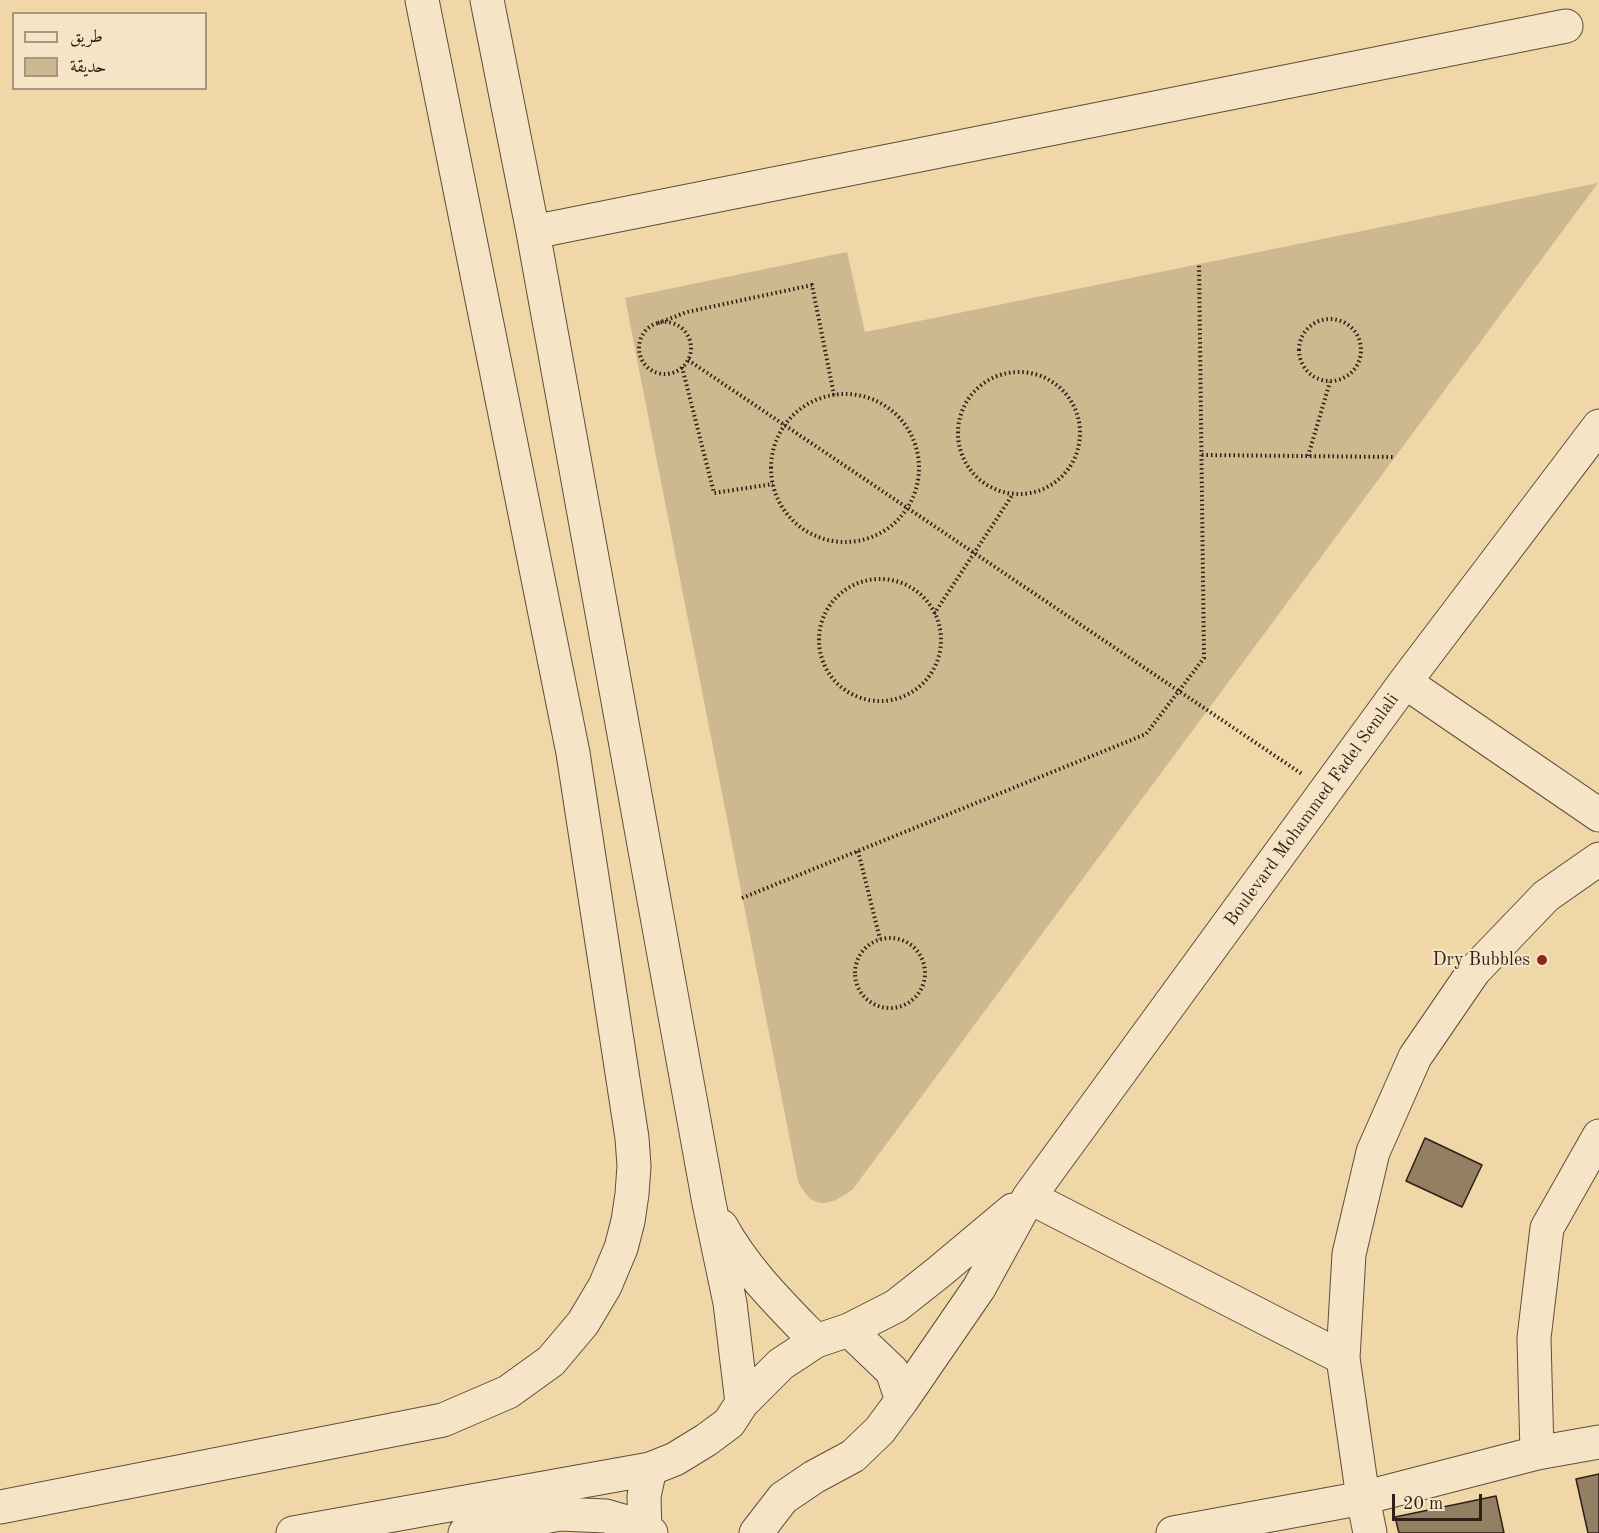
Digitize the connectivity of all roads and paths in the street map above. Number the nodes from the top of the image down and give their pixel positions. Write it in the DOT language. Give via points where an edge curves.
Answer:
graph roads {
  1 [pos="422,0"];
  2 [pos="487,0"];
  3 [pos="1566,26"];
  4 [pos="533,232"];
  5 [pos="1199,264"];
  6 [pos="658,323"];
  7 [pos="687,360"];
  8 [pos="682,367"];
  9 [pos="1330,381"];
  10 [pos="834,395"];
  11 [pos="785,426"];
  12 [pos="1599,426"];
  13 [pos="1202,455"];
  14 [pos="1308,456"];
  15 [pos="1395,457"];
  16 [pos="773,484"];
  17 [pos="1013,494"];
  18 [pos="908,508"];
  19 [pos="975,554"];
  20 [pos="934,614"];
  21 [pos="1405,682"];
  22 [pos="1179,691"];
  23 [pos="1326,790"];
  24 [pos="1599,815"];
  25 [pos="858,851"];
  26 [pos="1599,858"];
  27 [pos="742,898"];
  28 [pos="880,939"];
  29 [pos="1599,1136"];
  30 [pos="1029,1197"];
  31 [pos="709,1203"];
  32 [pos="849,1330"];
  33 [pos="816,1341"];
  34 [pos="1343,1358"];
  35 [pos="902,1401"];
  36 [pos="742,1403"];
  37 [pos="1599,1442"];
  38 [pos="1537,1453"];
  39 [pos="650,1469"];
  40 [pos="1363,1498"];
  41 [pos="0,1507"];
  42 [pos="647,1531"];
  43 [pos="293,1533"];
  44 [pos="465,1533"];
  45 [pos="756,1533"];
  46 [pos="1173,1533"];
  47 [pos="1370,1533"];
  1 -- 41 [label="street" via="573,753 632,1138 632,1194 621,1248 583,1323 551,1361 508,1392 442,1420"];
  2 -- 4 [label="street"];
  3 -- 4 [label="street"];
  4 -- 31 [label="street"];
  5 -- 13 [label="path"];
  6 -- 7 [label="path" via="674,324 687,335"];
  6 -- 8 [label="path" via="641,339 644,363 666,374"];
  6 -- 10 [label="path" via="687,312 812,285"];
  7 -- 8 [label="path"];
  7 -- 11 [label="path"];
  8 -- 16 [label="path" via="714,493"];
  9 -- 9 [label="path" via="1319,380 1303,367 1298,347 1305,329 1332,318 1357,334 1361,356 1350,375"];
  9 -- 14 [label="path"];
  10 -- 11 [label="path" via="810,403 789,418"];
  10 -- 18 [label="path" via="860,396 884,405 901,420 914,440 919,464 917,487"];
  11 -- 16 [label="path" via="776,440 770,465"];
  11 -- 18 [label="path"];
  12 -- 21 [label="street, Boulevard Mohammed Fadel Semlali"];
  13 -- 14 [label="path"];
  13 -- 22 [label="path" via="1204,658"];
  14 -- 15 [label="path"];
  16 -- 18 [label="path" via="786,514 805,531 826,541 849,543 872,538 892,526"];
  17 -- 17 [label="path" via="979,479 965,463 958,443 959,422 965,403 994,376 1033,373 1052,381 1077,411 1081,430 1079,450 1071,467 1056,483 1038,492"];
  17 -- 19 [label="path"];
  18 -- 19 [label="path"];
  19 -- 20 [label="path"];
  19 -- 22 [label="path"];
  20 -- 20 [label="path" via="941,637 939,657 931,675 917,690 898,699 877,702 857,697 839,686 826,670 819,650 819,629 838,594 855,584 874,578 894,580 912,588 927,601"];
  21 -- 23 [label="street, Boulevard Mohammed Fadel Semlali"];
  21 -- 24 [label="street"];
  22 -- 23 [label="path"];
  22 -- 25 [label="path" via="1146,734"];
  23 -- 30 [label="street, Boulevard Mohammed Fadel Semlali"];
  25 -- 27 [label="path"];
  25 -- 28 [label="path"];
  26 -- 34 [label="street" via="1546,896 1474,971 1415,1057 1373,1152 1349,1254"];
  28 -- 28 [label="path" via="906,940 916,947 926,968 921,991 903,1006 879,1007 861,992 856,981 857,959"];
  29 -- 38 [label="street" via="1547,1228 1534,1338"];
  30 -- 32 [label="street, Boulevard Mohammed Fadel Semlali" via="896,1306"];
  30 -- 34 [label="street"];
  30 -- 35 [label="street, Boulevard Mohammed Fadel Semlali" via="979,1288"];
  31 -- 33 [label="street" via="733,1248 758,1281"];
  31 -- 36 [label="street" via="730,1303"];
  32 -- 33 [label="street, Boulevard Mohammed Fadel Semlali"];
  32 -- 35 [label="street" via="892,1371"];
  33 -- 36 [label="street, Boulevard Mohammed Fadel Semlali" via="781,1364"];
  34 -- 40 [label="street"];
  35 -- 45 [label="street, Boulevard Mohammed Fadel Semlali" via="853,1456 783,1498"];
  36 -- 39 [label="street, Boulevard Mohammed Fadel Semlali" via="729,1423 706,1440"];
  37 -- 38 [label="street"];
  38 -- 40 [label="street"];
  39 -- 42 [label="street" via="644,1496"];
  39 -- 43 [label="street, Boulevard Mohammed Fadel Semlali"];
  40 -- 46 [label="street"];
  40 -- 47 [label="street"];
  42 -- 44 [label="street" via="606,1516 559,1514"];
}
